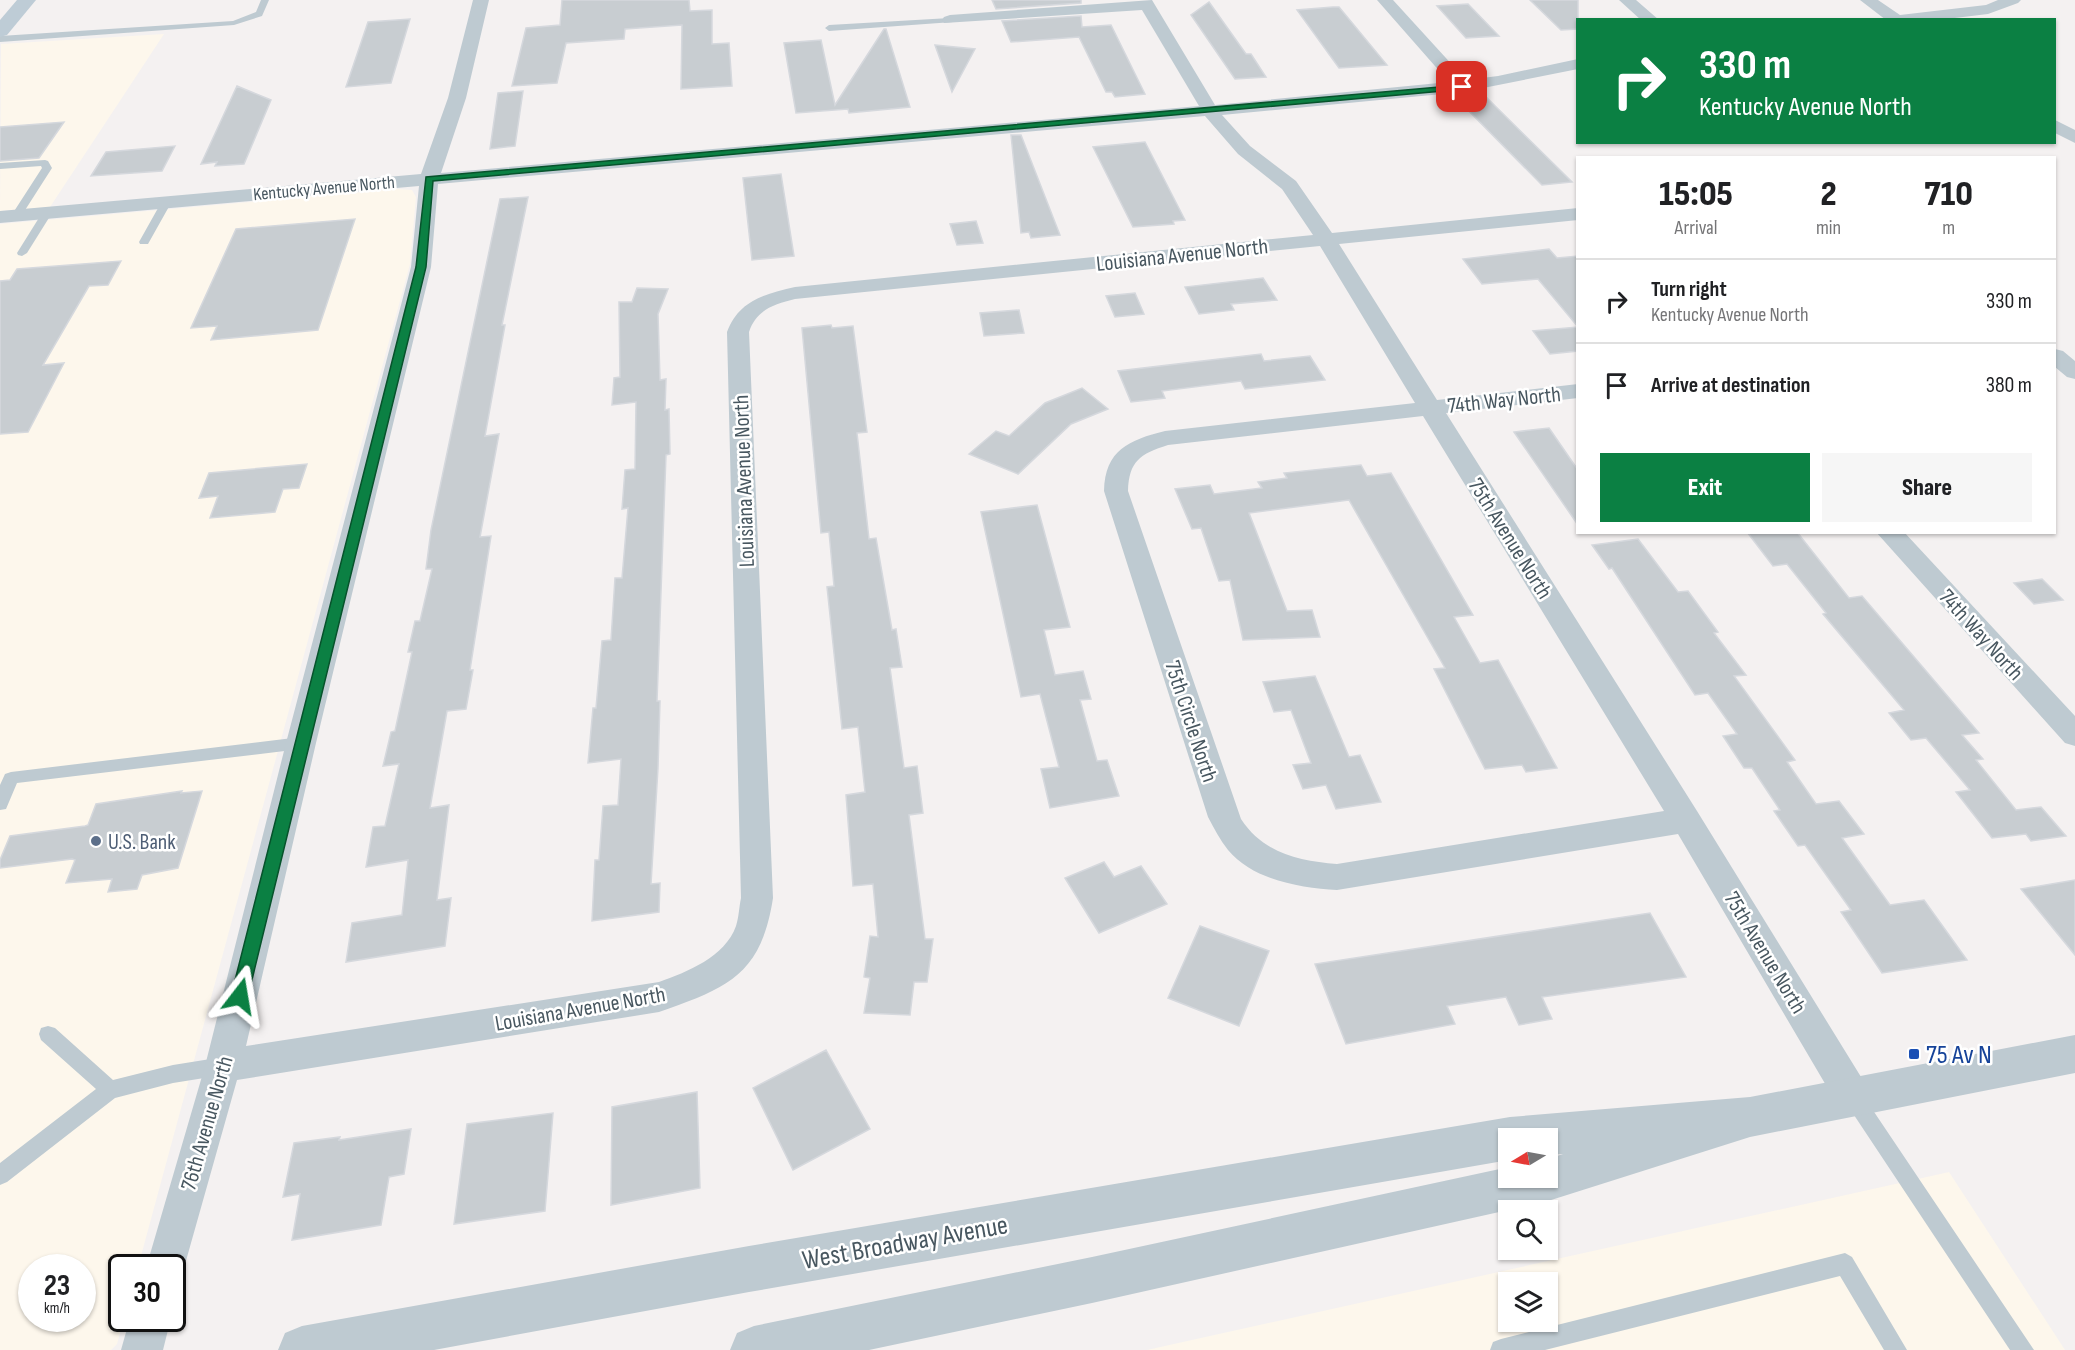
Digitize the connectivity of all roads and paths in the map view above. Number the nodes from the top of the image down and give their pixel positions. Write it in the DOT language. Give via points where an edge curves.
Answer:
graph roads {
  1 [pos="27,0"];
  2 [pos="265,0"];
  3 [pos="481,0"];
  4 [pos="1385,0"];
  5 [pos="1627,0"];
  6 [pos="1868,0"];
  7 [pos="2013,0"];
  8 [pos="1146,2"];
  9 [pos="1649,18"];
  10 [pos="1895,18"];
  11 [pos="1905,18"];
  12 [pos="950,20"];
  13 [pos="829,28"];
  14 [pos="0,31"];
  15 [pos="0,39"];
  16 [pos="1576,64"];
  17 [pos="1462,87"];
  18 [pos="1209,111"];
  19 [pos="2056,126"];
  20 [pos="2075,138"];
  21 [pos="0,166"];
  22 [pos="429,179"];
  23 [pos="166,202"];
  24 [pos="47,213"];
  25 [pos="1576,214"];
  26 [pos="8,217"];
  27 [pos="1326,240"];
  28 [pos="144,242"];
  29 [pos="22,253"];
  30 [pos="2056,357"];
  31 [pos="2075,372"];
  32 [pos="1576,391"];
  33 [pos="1430,407"];
  34 [pos="1891,534"];
  35 [pos="2075,735"];
  36 [pos="302,743"];
  37 [pos="0,804"];
  38 [pos="1686,820"];
  39 [pos="48,1034"];
  40 [pos="2075,1054"];
  41 [pos="223,1066"];
  42 [pos="110,1090"];
  43 [pos="1853,1097"];
  44 [pos="1750,1117"];
  45 [pos="1558,1135"];
  46 [pos="1498,1141"];
  47 [pos="0,1175"];
  48 [pos="170,1254"];
  49 [pos="147,1332"];
  50 [pos="142,1350"];
  51 [pos="302,1350"];
  52 [pos="754,1350"];
  53 [pos="1501,1350"];
  54 [pos="1896,1350"];
  55 [pos="2023,1350"];
  1 -- 14 [label="main road"];
  2 -- 15 [label="lane" via="259,14 234,23"];
  3 -- 22 [label="street, 76th Avenue North" via="457,98"];
  4 -- 17 [label="street"];
  5 -- 9 [label="street"];
  6 -- 10 [label="street"];
  7 -- 11 [label="street" via="1988,9"];
  8 -- 12 [label="street"];
  8 -- 18 [label="street, 75th Avenue North"];
  12 -- 13 [label="lane"];
  16 -- 17 [label="street, Kentucky Avenue North"];
  17 -- 18 [label="street, Kentucky Avenue North"];
  18 -- 22 [label="street, Kentucky Avenue North"];
  18 -- 27 [label="street, 75th Avenue North" via="1229,137 1289,185"];
  19 -- 20 [label="street"];
  21 -- 26 [label="lane" via="45,163 47,168"];
  22 -- 23 [label="street, Kentucky Avenue North"];
  22 -- 36 [label="street, 76th Avenue North" via="421,267"];
  23 -- 24 [label="street, Kentucky Avenue North"];
  23 -- 28 [label="lane"];
  24 -- 26 [label="street, Kentucky Avenue North"];
  24 -- 29 [label="lane"];
  25 -- 27 [label="street, Louisiana Avenue North"];
  27 -- 33 [label="street, 75th Avenue North"];
  27 -- 41 [label="street, Louisiana Avenue North" via="795,293 754,307 741,319 738,332 757,898 752,929 732,961 699,983 659,997"];
  30 -- 31 [label="street"];
  32 -- 33 [label="street, 74th Way North"];
  33 -- 38 [label="street, 75th Avenue North"];
  33 -- 38 [label="street, 75th Circle North" via="1165,438 1141,445 1115,473 1116,491 1224,817 1241,843 1267,862 1301,874 1337,877"];
  34 -- 35 [label="street, 74th Way North"];
  36 -- 37 [label="lane" via="11,778"];
  36 -- 41 [label="street, 76th Avenue North"];
  38 -- 43 [label="street, 75th Avenue North"];
  39 -- 42 [label="lane"];
  40 -- 43 [label="street, West Broadway Avenue"];
  41 -- 42 [label="lane"];
  41 -- 48 [label="street, 76th Avenue North"];
  42 -- 47 [label="lane"];
  43 -- 44 [label="street, West Broadway Avenue"];
  43 -- 55 [label="lane"];
  44 -- 45 [label="street, West Broadway Avenue"];
  44 -- 52 [label="street, West Broadway Avenue" via="1548,1180"];
  46 -- 51 [label="street, West Broadway Avenue"];
  49 -- 50 [label="street"];
  53 -- 54 [label="lane" via="1845,1264"];
}
